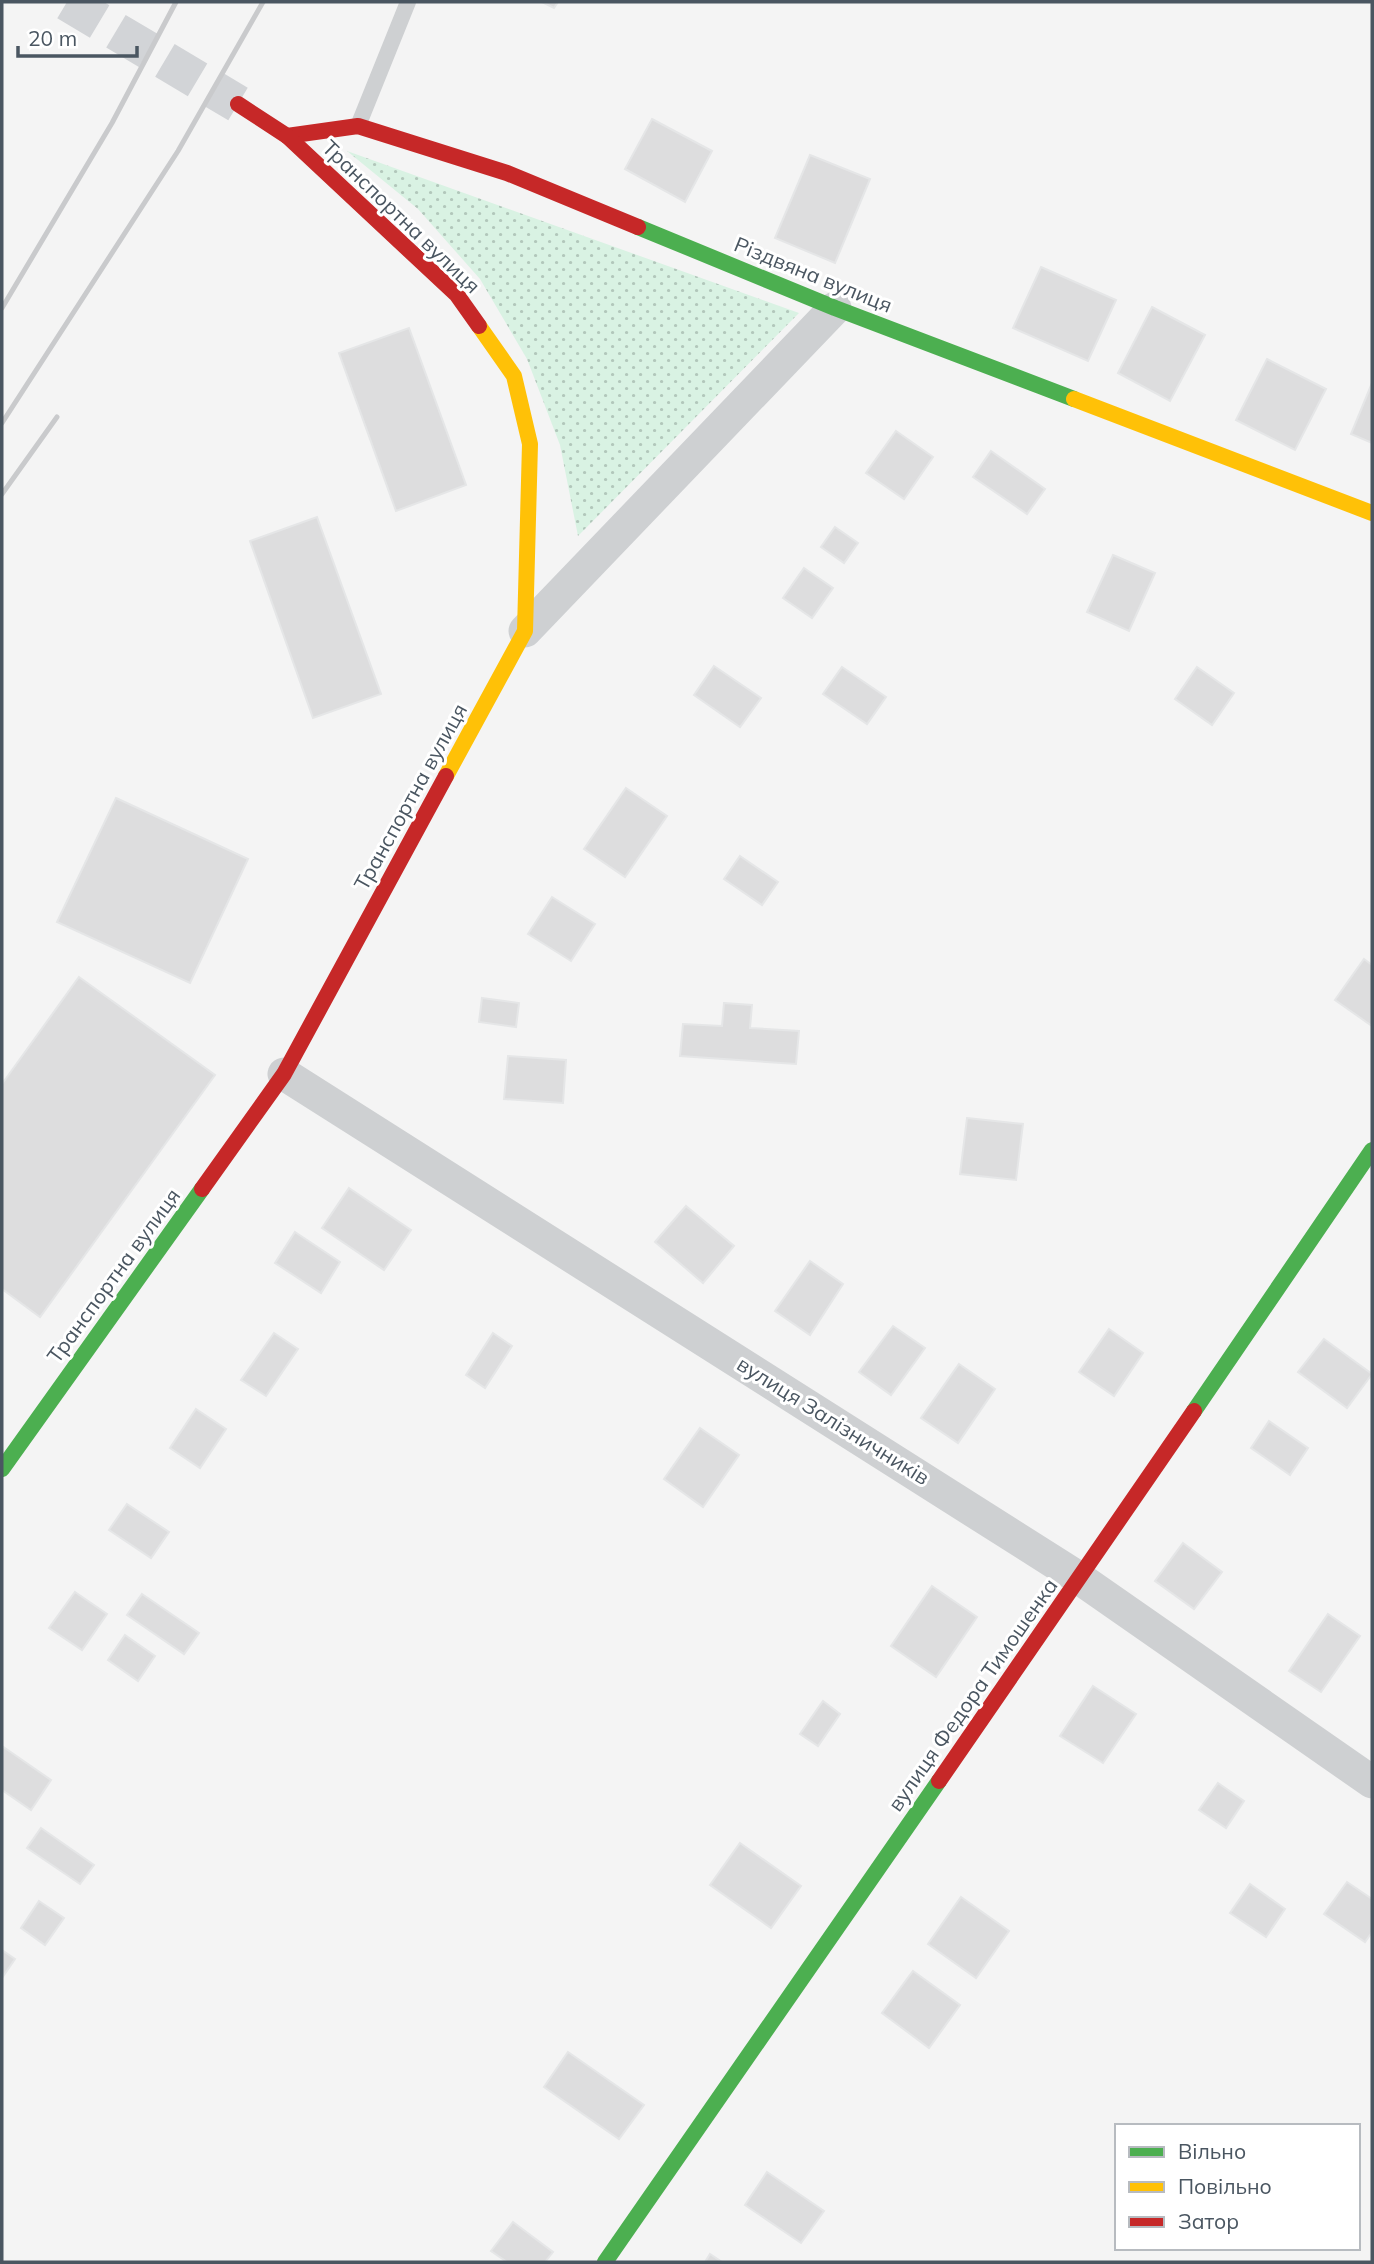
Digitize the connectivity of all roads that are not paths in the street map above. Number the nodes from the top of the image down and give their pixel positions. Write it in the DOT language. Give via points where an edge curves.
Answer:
graph roads {
  1 [pos="408,2"];
  2 [pos="238,104"];
  3 [pos="358,126"];
  4 [pos="287,136"];
  5 [pos="835,308"];
  6 [pos="1372,513"];
  7 [pos="525,631"];
  8 [pos="284,1074"];
  9 [pos="1372,1150"];
  10 [pos="2,1469"];
  11 [pos="1079,1578"];
  12 [pos="1372,1782"];
  13 [pos="605,2262"];
  1 -- 3 [label="lane"];
  2 -- 4 [label="street"];
  3 -- 4 [label="street, Різдвяна вулиця"];
  3 -- 5 [label="street, Різдвяна вулиця" via="507,173"];
  4 -- 7 [label="street, Транспортна вулиця" via="457,295 514,376 530,444"];
  5 -- 6 [label="street, Різдвяна вулиця"];
  5 -- 7 [label="street"];
  7 -- 8 [label="street, Транспортна вулиця"];
  8 -- 10 [label="street, Транспортна вулиця"];
  8 -- 11 [label="street, вулиця Залізничників"];
  9 -- 11 [label="street, вулиця Федора Тимошенка"];
  11 -- 12 [label="street, вулиця Залізничників"];
  11 -- 13 [label="street, вулиця Федора Тимошенка"];
}
